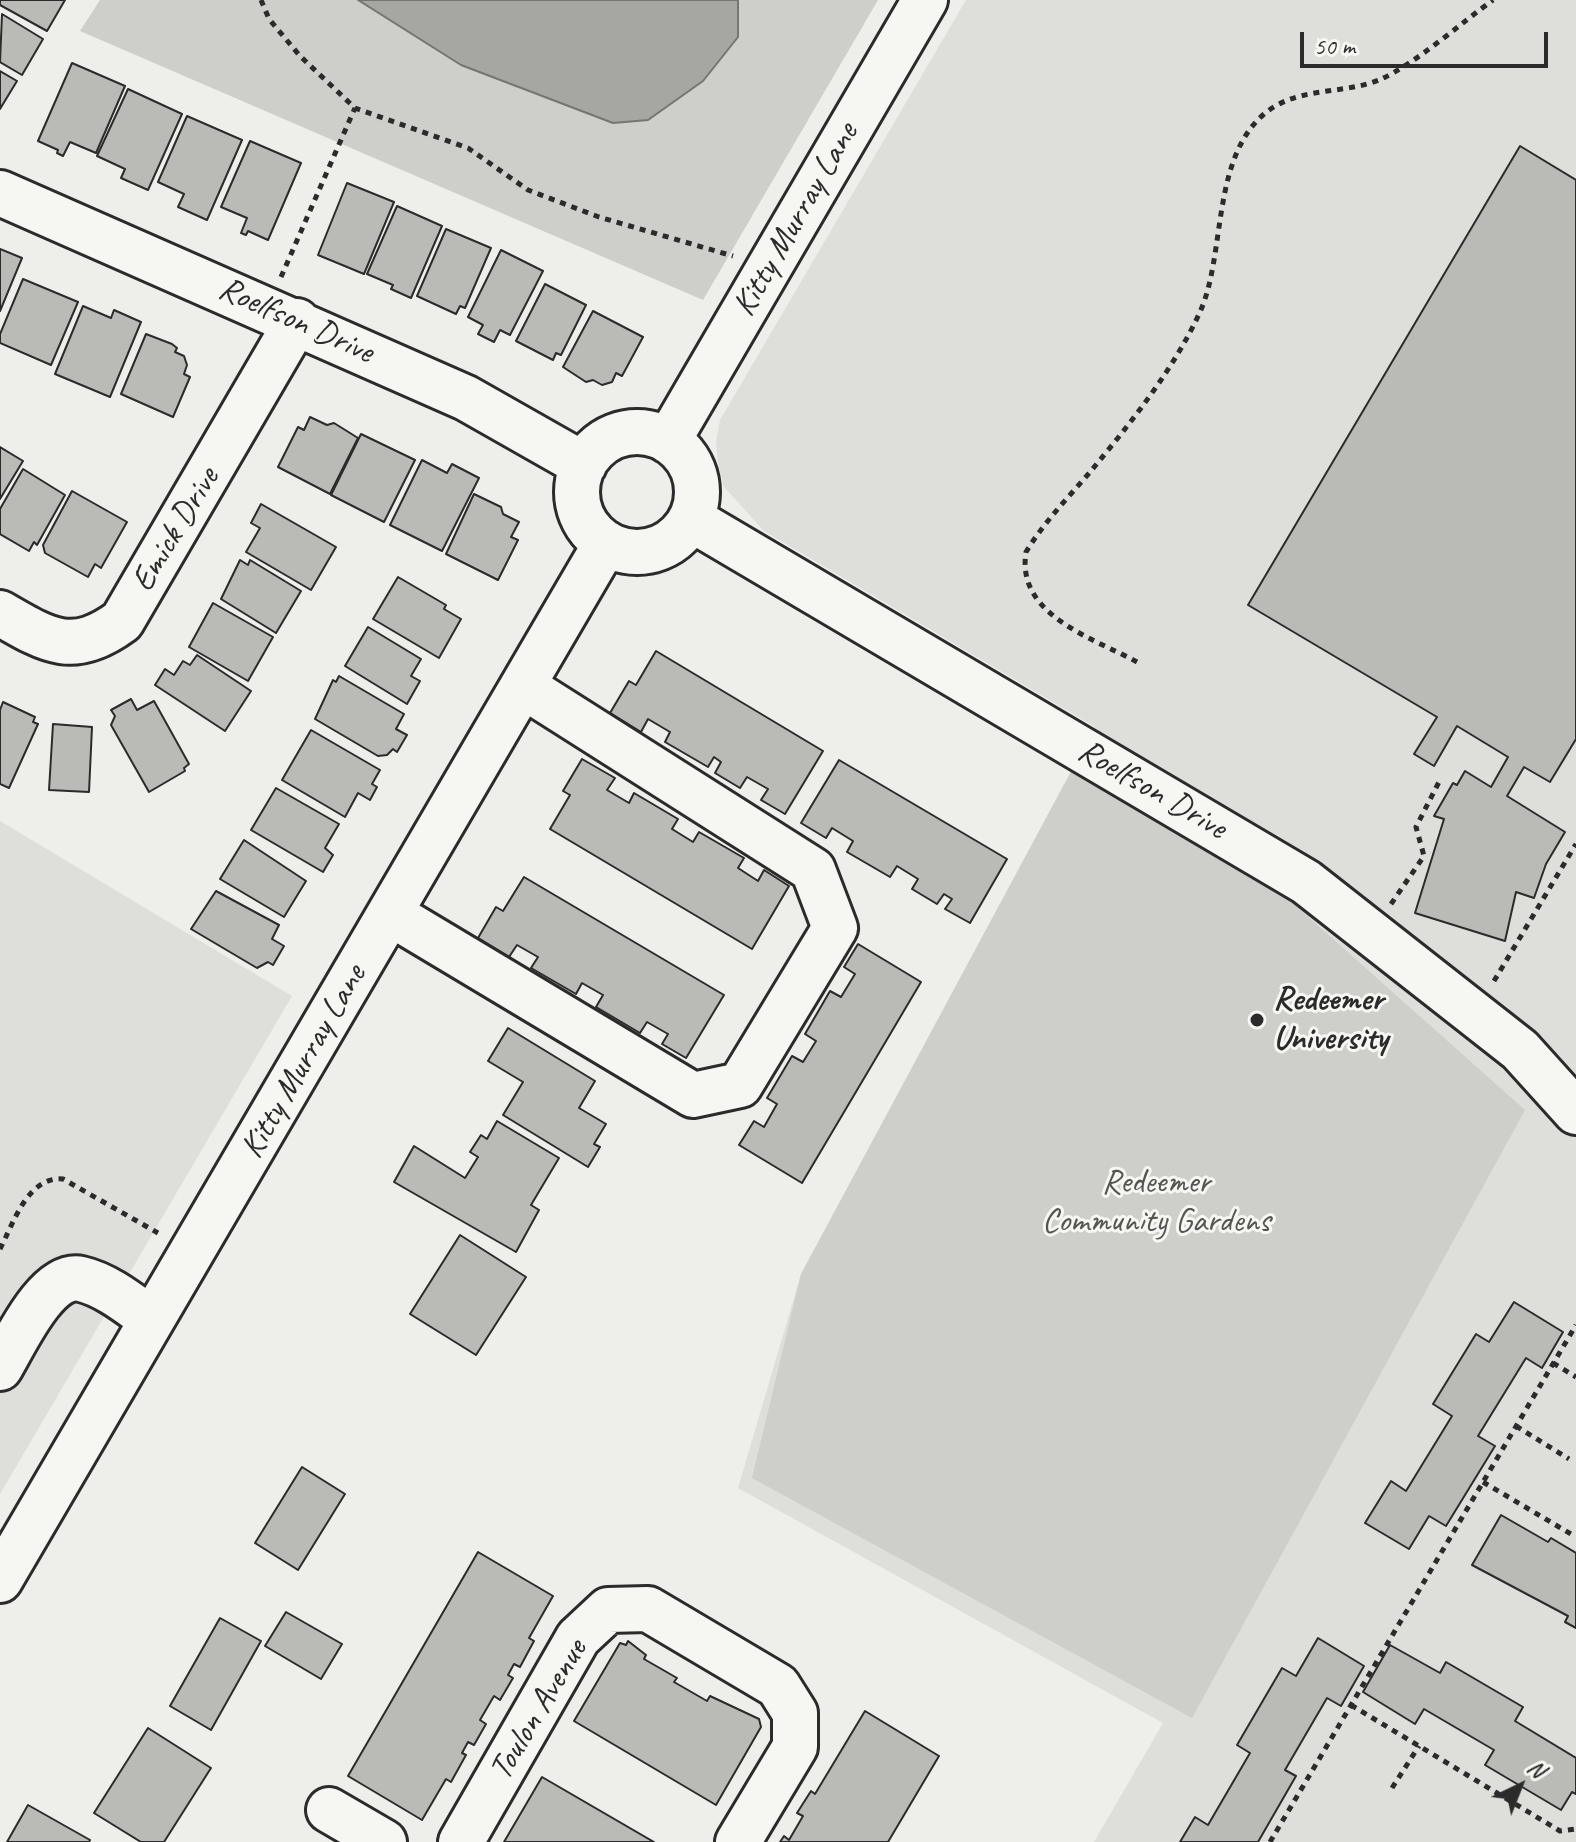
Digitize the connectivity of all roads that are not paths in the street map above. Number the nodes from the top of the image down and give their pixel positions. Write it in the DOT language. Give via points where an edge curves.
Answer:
graph roads {
  1 [pos="925,0"];
  2 [pos="0,193"];
  3 [pos="297,321"];
  4 [pos="668,441"];
  5 [pos="584,465"];
  6 [pos="691,519"];
  7 [pos="606,543"];
  8 [pos="0,613"];
  9 [pos="523,686"];
  10 [pos="391,914"];
  11 [pos="1576,1112"];
  12 [pos="152,1320"];
  13 [pos="0,1368"];
  14 [pos="0,1580"];
  15 [pos="329,1810"];
  16 [pos="384,1842"];
  17 [pos="461,1842"];
  18 [pos="738,1842"];
  1 -- 4 [label="street, Kitty Murray Lane"];
  2 -- 3 [label="street, Roelfson Drive"];
  3 -- 5 [label="street, Roelfson Drive" via="466,398"];
  3 -- 8 [label="street, Emick Drive" via="122,621 100,637 56,643"];
  4 -- 5 [label="street" via="630,432 595,449"];
  4 -- 6 [label="street" via="682,452 697,484"];
  5 -- 7 [label="street" via="577,499 582,517"];
  6 -- 7 [label="street" via="679,535 644,552"];
  6 -- 11 [label="street, Roelfson Drive" via="1306,882 1520,1050"];
  7 -- 9 [label="street, Kitty Murray Lane"];
  9 -- 10 [label="street, Kitty Murray Lane"];
  9 -- 10 [label="street" via="813,870 835,928 740,1085 693,1095"];
  10 -- 12 [label="street, Kitty Murray Lane"];
  12 -- 13 [label="street" via="99,1285 77,1278 60,1282 38,1304"];
  12 -- 14 [label="street, Kitty Murray Lane"];
  15 -- 16 [label="street"];
  17 -- 18 [label="street, Toulon Avenue" via="578,1638 608,1610 648,1609 778,1686 795,1713 795,1747"];
}
